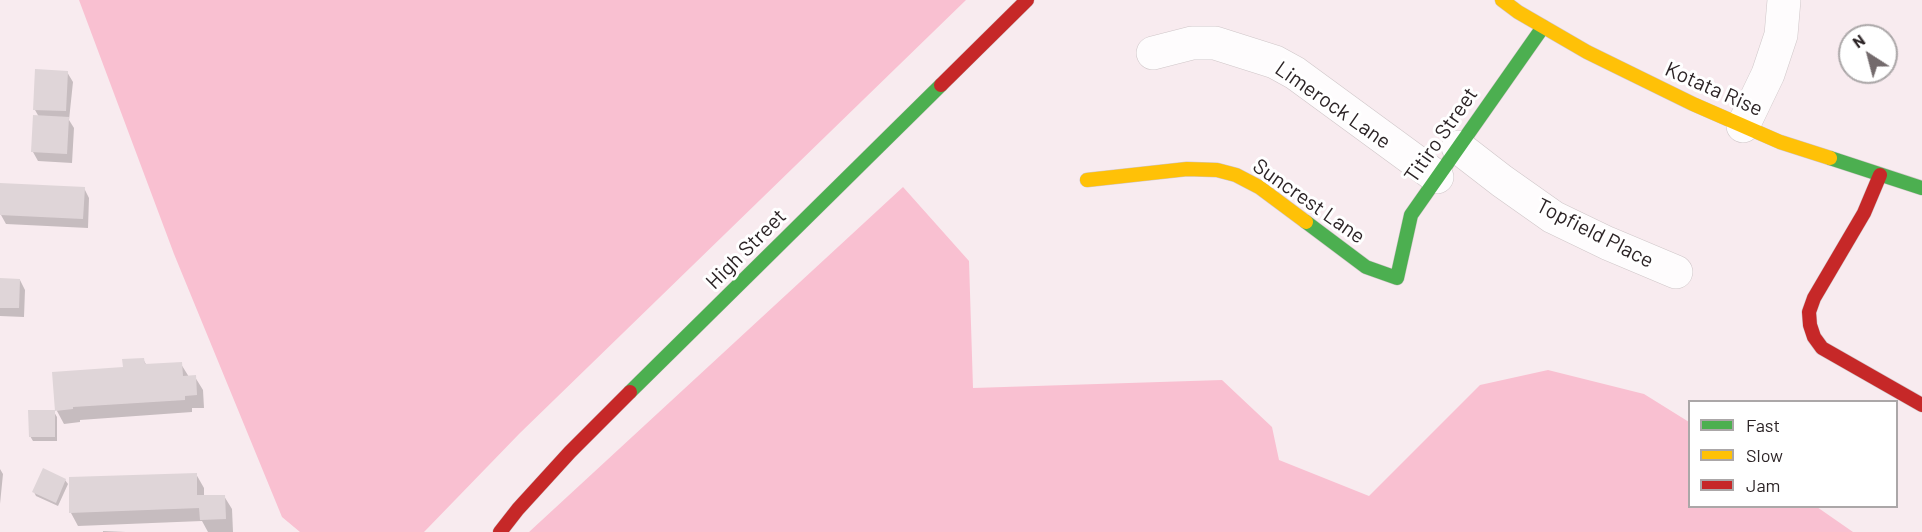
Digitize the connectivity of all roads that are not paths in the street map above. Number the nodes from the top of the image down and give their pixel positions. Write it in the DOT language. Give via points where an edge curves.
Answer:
graph roads {
  1 [pos="1027,0"];
  2 [pos="1502,0"];
  3 [pos="1784,0"];
  4 [pos="1543,27"];
  5 [pos="1153,53"];
  6 [pos="1743,126"];
  7 [pos="1458,147"];
  8 [pos="1880,175"];
  9 [pos="1437,177"];
  10 [pos="1087,180"];
  11 [pos="1922,188"];
  12 [pos="1676,272"];
  13 [pos="1397,278"];
  14 [pos="1922,405"];
  15 [pos="500,532"];
  1 -- 15 [label="street, High Street" via="570,452"];
  2 -- 4 [label="street, Kotata Rise"];
  3 -- 6 [label="street" via="1781,35 1768,74"];
  4 -- 6 [label="street, Kotata Rise"];
  4 -- 7 [label="street, Titiro Street"];
  5 -- 9 [label="street, Limerock Lane" via="1192,43 1215,43 1275,62"];
  6 -- 8 [label="street, Kotata Rise"];
  7 -- 9 [label="street, Titiro Street"];
  7 -- 12 [label="street, Topfield Place" via="1554,217"];
  8 -- 11 [label="street, Kotata Rise"];
  8 -- 14 [label="street" via="1864,213 1814,298 1810,325 1822,348"];
  9 -- 13 [label="street, Titiro Street" via="1411,215"];
  10 -- 13 [label="street, Suncrest Lane" via="1187,169 1236,175 1259,187 1366,267"];
}
